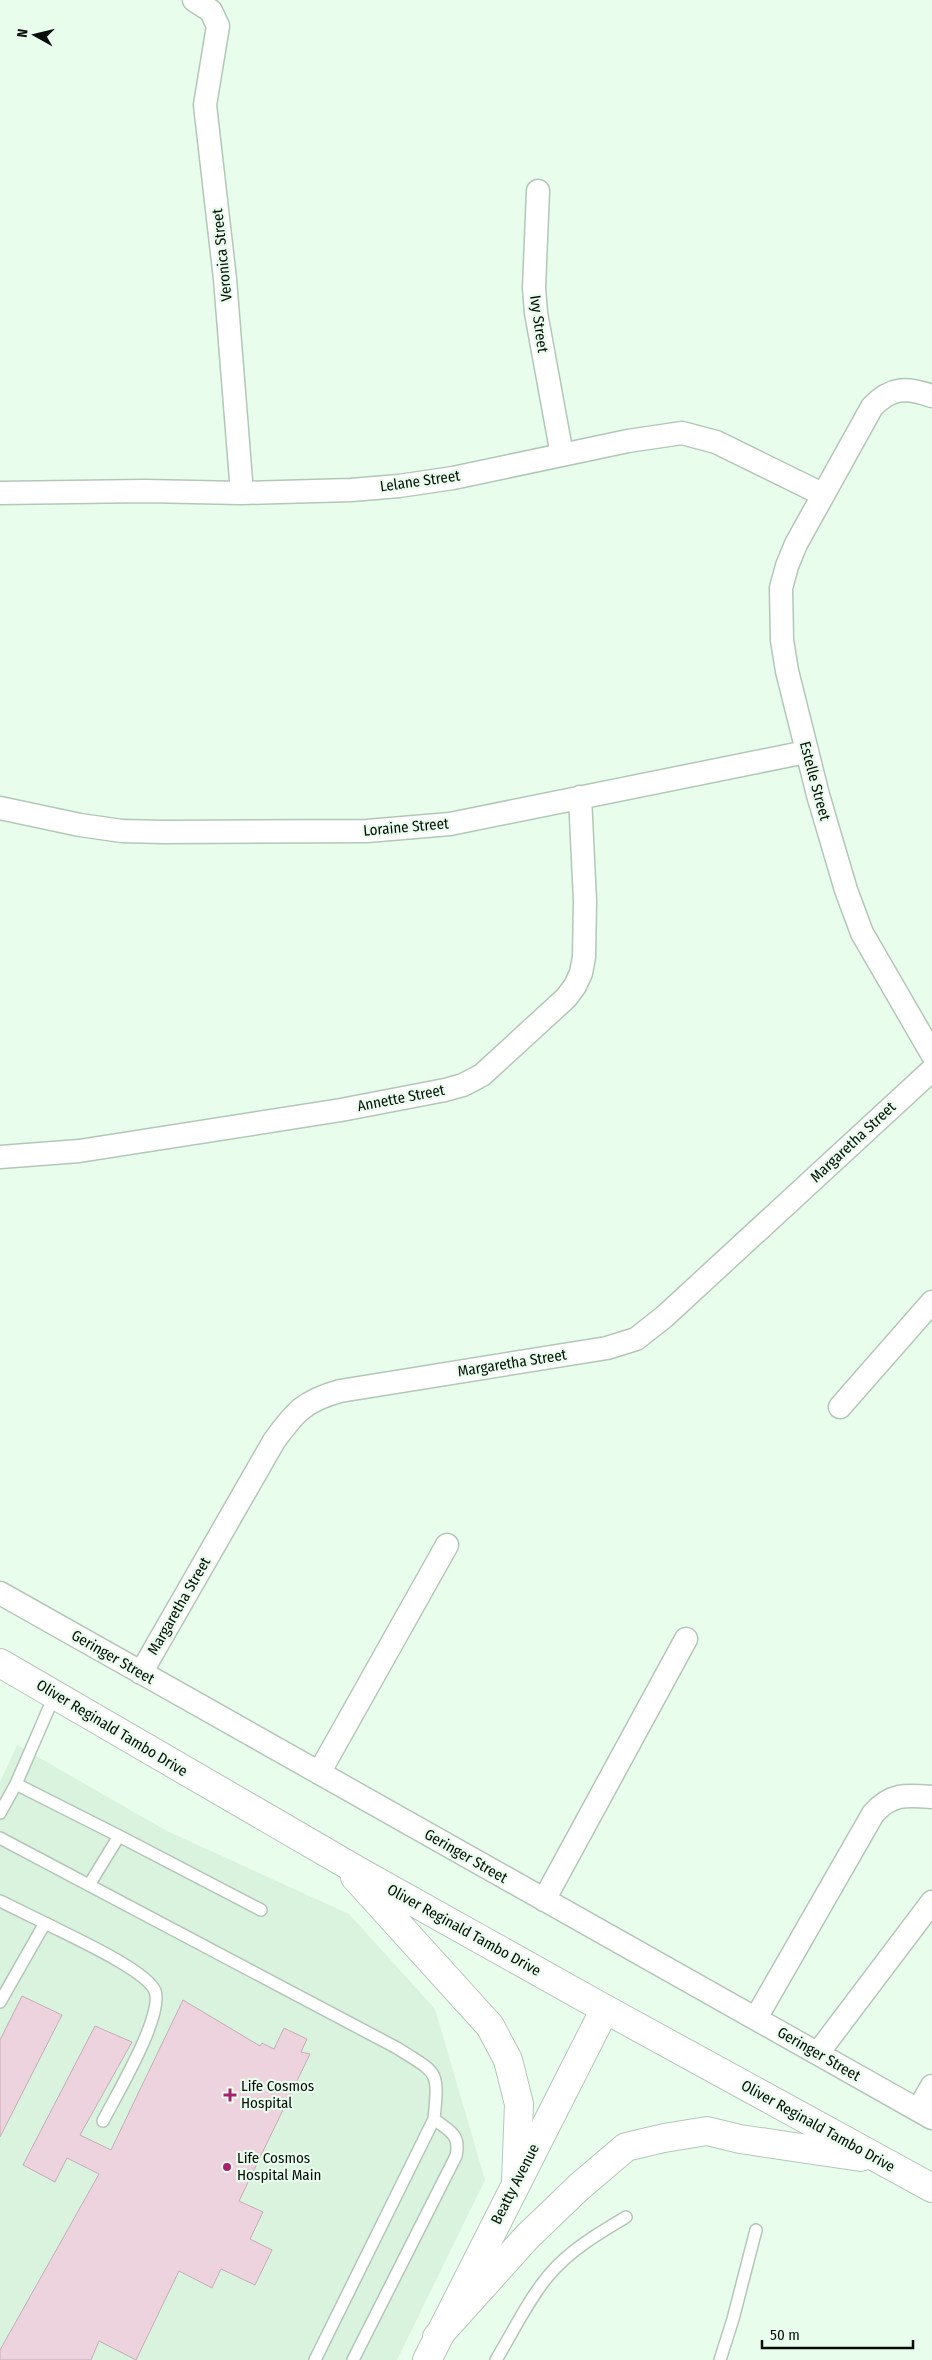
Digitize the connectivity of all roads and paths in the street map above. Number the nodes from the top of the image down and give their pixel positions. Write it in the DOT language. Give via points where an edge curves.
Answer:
graph roads {
  1 [pos="194,0"];
  2 [pos="538,191"];
  3 [pos="932,396"];
  4 [pos="562,455"];
  5 [pos="0,493"];
  6 [pos="242,493"];
  7 [pos="822,494"];
  8 [pos="806,752"];
  9 [pos="580,797"];
  10 [pos="0,808"];
  11 [pos="932,1054"];
  12 [pos="932,1070"];
  13 [pos="0,1157"];
  14 [pos="932,1302"];
  15 [pos="840,1407"];
  16 [pos="447,1545"];
  17 [pos="0,1593"];
  18 [pos="686,1639"];
  19 [pos="0,1663"];
  20 [pos="141,1673"];
  21 [pos="56,1694"];
  22 [pos="318,1773"];
  23 [pos="16,1784"];
  24 [pos="932,1796"];
  25 [pos="0,1813"];
  26 [pos="119,1836"];
  27 [pos="0,1838"];
  28 [pos="339,1859"];
  29 [pos="89,1885"];
  30 [pos="544,1900"];
  31 [pos="0,1901"];
  32 [pos="932,1902"];
  33 [pos="261,1910"];
  34 [pos="45,1923"];
  35 [pos="0,2002"];
  36 [pos="605,2009"];
  37 [pos="756,2018"];
  38 [pos="818,2054"];
  39 [pos="932,2086"];
  40 [pos="925,2114"];
  41 [pos="434,2119"];
  42 [pos="102,2121"];
  43 [pos="879,2160"];
  44 [pos="516,2180"];
  45 [pos="932,2188"];
  46 [pos="626,2217"];
  47 [pos="756,2230"];
  48 [pos="432,2348"];
  49 [pos="315,2360"];
  50 [pos="353,2360"];
  51 [pos="496,2360"];
  52 [pos="720,2360"];
  1 -- 6 [label="street, Veronica Street" via="211,11 216,19 218,37 205,105 226,288"];
  2 -- 4 [label="street, Ivy Street" via="536,313"];
  3 -- 7 [label="street, Estelle Street" via="899,390 883,395 872,407"];
  4 -- 6 [label="street, Lelane Street" via="399,486"];
  4 -- 7 [label="street, Lelane Street" via="682,433 716,442"];
  5 -- 6 [label="street, Lelane Street"];
  7 -- 8 [label="street, Estelle Street" via="796,544 782,588 782,640"];
  8 -- 9 [label="street, Loraine Street"];
  8 -- 11 [label="street, Estelle Street" via="846,890 862,933"];
  9 -- 10 [label="street, Loraine Street" via="450,824 367,831 122,831"];
  9 -- 13 [label="street, Annette Street" via="585,901 581,972 566,998 482,1075 444,1090 341,1110 79,1150"];
  12 -- 20 [label="street, Margaretha Street" via="636,1339 607,1348 340,1391 313,1400 302,1408 291,1417 266,1456"];
  14 -- 15 [label="street"];
  16 -- 22 [label="street"];
  17 -- 20 [label="street, Geringer Street"];
  18 -- 30 [label="street"];
  19 -- 21 [label="main road, Oliver Reginald Tambo Drive"];
  20 -- 22 [label="street, Geringer Street"];
  21 -- 23 [label="lane"];
  21 -- 28 [label="main road, Oliver Reginald Tambo Drive"];
  22 -- 30 [label="street, Geringer Street"];
  23 -- 25 [label="lane"];
  23 -- 26 [label="lane"];
  24 -- 37 [label="street" via="892,1798 873,1814"];
  26 -- 29 [label="lane"];
  26 -- 33 [label="lane"];
  27 -- 29 [label="lane"];
  28 -- 36 [label="main road, Oliver Reginald Tambo Drive"];
  28 -- 44 [label="main road" via="490,2026 508,2060 519,2104"];
  29 -- 41 [label="lane" via="397,2048 428,2068 435,2076 437,2086"];
  30 -- 37 [label="street, Geringer Street"];
  31 -- 34 [label="lane"];
  32 -- 38 [label="street"];
  34 -- 35 [label="lane"];
  34 -- 42 [label="lane" via="133,1969 156,1992 153,2015 143,2044"];
  36 -- 43 [label="main road, Oliver Reginald Tambo Drive"];
  36 -- 44 [label="main road, Beatty Avenue"];
  37 -- 38 [label="street, Geringer Street"];
  38 -- 40 [label="street, Geringer Street"];
  39 -- 40 [label="street"];
  41 -- 49 [label="lane"];
  41 -- 50 [label="lane" via="457,2137 456,2156"];
  43 -- 45 [label="main road, Oliver Reginald Tambo Drive"];
  43 -- 48 [label="main road" via="707,2131 626,2147 527,2237"];
  44 -- 48 [label="main road, Beatty Avenue"];
  46 -- 51 [label="lane" via="568,2256 549,2275"];
  47 -- 52 [label="lane"];
}
